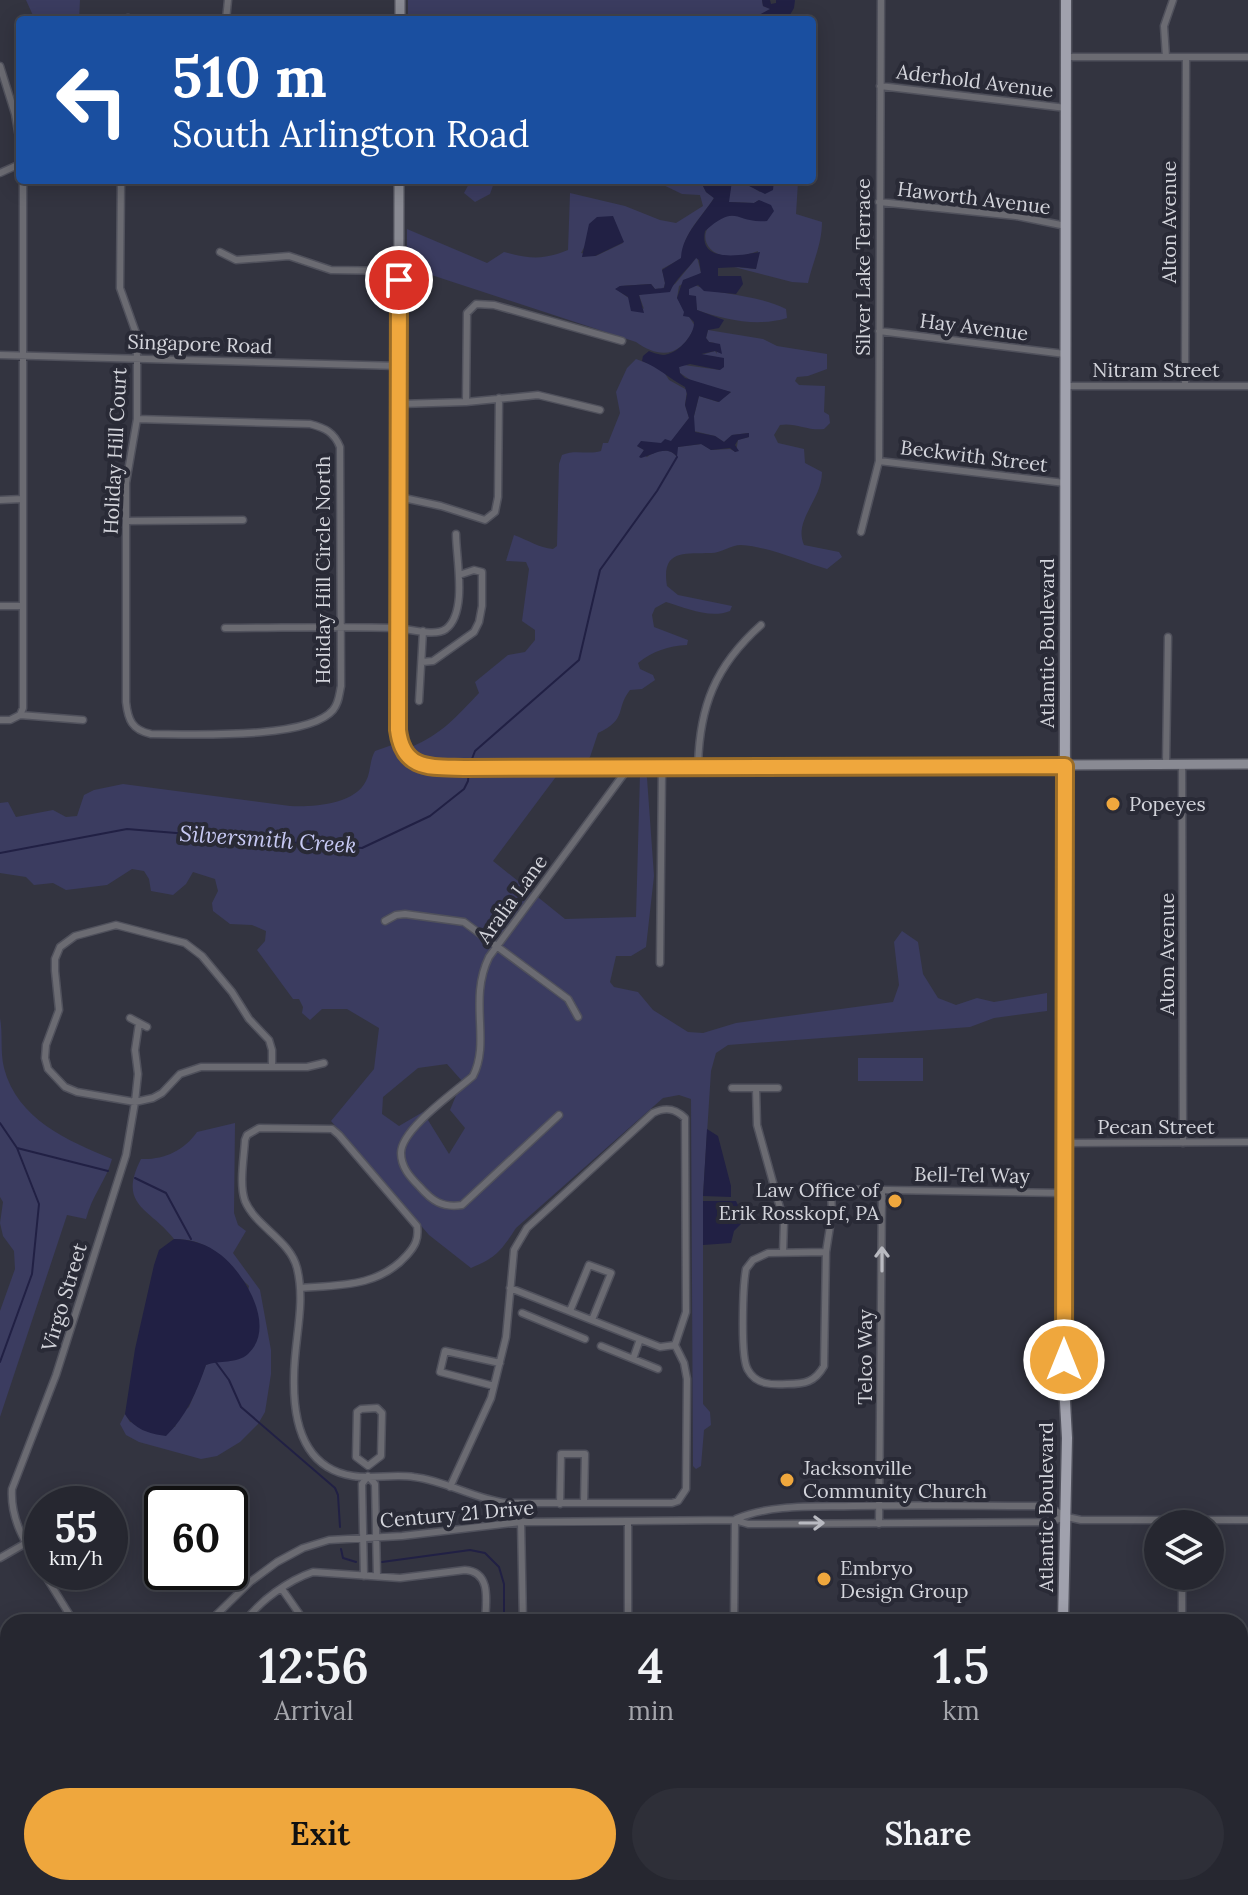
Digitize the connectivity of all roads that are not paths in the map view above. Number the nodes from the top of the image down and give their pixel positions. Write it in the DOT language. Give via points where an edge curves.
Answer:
graph roads {
  1 [pos="881,0"];
  2 [pos="1066,0"];
  3 [pos="1173,0"];
  4 [pos="1066,57"];
  5 [pos="1166,57"];
  6 [pos="1186,57"];
  7 [pos="1248,57"];
  8 [pos="0,66"];
  9 [pos="880,86"];
  10 [pos="1066,108"];
  11 [pos="16,120"];
  12 [pos="23,184"];
  13 [pos="121,184"];
  14 [pos="399,184"];
  15 [pos="879,202"];
  16 [pos="1066,226"];
  17 [pos="220,252"];
  18 [pos="399,271"];
  19 [pos="879,331"];
  20 [pos="622,341"];
  21 [pos="23,354"];
  22 [pos="1065,354"];
  23 [pos="0,355"];
  24 [pos="137,358"];
  25 [pos="399,366"];
  26 [pos="1065,386"];
  27 [pos="1185,386"];
  28 [pos="1248,386"];
  29 [pos="499,398"];
  30 [pos="466,402"];
  31 [pos="399,404"];
  32 [pos="600,410"];
  33 [pos="137,419"];
  34 [pos="879,461"];
  35 [pos="1065,483"];
  36 [pos="399,497"];
  37 [pos="22,499"];
  38 [pos="0,500"];
  39 [pos="243,520"];
  40 [pos="126,521"];
  41 [pos="861,532"];
  42 [pos="456,534"];
  43 [pos="459,575"];
  44 [pos="0,606"];
  45 [pos="22,606"];
  46 [pos="761,625"];
  47 [pos="225,628"];
  48 [pos="340,628"];
  49 [pos="399,628"];
  50 [pos="423,631"];
  51 [pos="1168,637"];
  52 [pos="422,662"];
  53 [pos="419,701"];
  54 [pos="334,708"];
  55 [pos="20,715"];
  56 [pos="0,720"];
  57 [pos="83,720"];
  58 [pos="1248,764"];
  59 [pos="1166,765"];
  60 [pos="1182,765"];
  61 [pos="1065,766"];
  62 [pos="629,767"];
  63 [pos="662,768"];
  64 [pos="698,768"];
  65 [pos="385,921"];
  66 [pos="498,946"];
  67 [pos="660,963"];
  68 [pos="578,1017"];
  69 [pos="130,1018"];
  70 [pos="139,1023"];
  71 [pos="147,1027"];
  72 [pos="324,1063"];
  73 [pos="272,1067"];
  74 [pos="732,1088"];
  75 [pos="756,1088"];
  76 [pos="778,1088"];
  77 [pos="135,1102"];
  78 [pos="559,1115"];
  79 [pos="1248,1142"];
  80 [pos="1064,1143"];
  81 [pos="1183,1143"];
  82 [pos="882,1190"];
  83 [pos="1064,1193"];
  84 [pos="783,1252"];
  85 [pos="826,1252"];
  86 [pos="300,1288"];
  87 [pos="510,1288"];
  88 [pos="554,1305"];
  89 [pos="570,1311"];
  90 [pos="522,1313"];
  91 [pos="592,1320"];
  92 [pos="546,1323"];
  93 [pos="585,1339"];
  94 [pos="640,1339"];
  95 [pos="675,1345"];
  96 [pos="601,1346"];
  97 [pos="633,1359"];
  98 [pos="500,1363"];
  99 [pos="658,1369"];
  100 [pos="494,1386"];
  101 [pos="368,1466"];
  102 [pos="368,1476"];
  103 [pos="450,1487"];
  104 [pos="584,1503"];
  105 [pos="560,1504"];
  106 [pos="880,1505"];
  107 [pos="1067,1517"];
  108 [pos="735,1520"];
  109 [pos="1248,1520"];
  110 [pos="1144,1521"];
  111 [pos="1224,1521"];
  112 [pos="521,1522"];
  113 [pos="628,1522"];
  114 [pos="879,1524"];
  115 [pos="376,1537"];
  116 [pos="363,1538"];
  117 [pos="24,1539"];
  118 [pos="24,1544"];
  119 [pos="0,1558"];
  120 [pos="364,1576"];
  121 [pos="377,1576"];
  122 [pos="282,1589"];
  123 [pos="55,1590"];
  124 [pos="1182,1590"];
  125 [pos="69,1614"];
  126 [pos="217,1614"];
  127 [pos="252,1614"];
  128 [pos="299,1614"];
  129 [pos="485,1614"];
  130 [pos="523,1614"];
  131 [pos="628,1614"];
  132 [pos="734,1614"];
  133 [pos="1063,1614"];
  134 [pos="1182,1614"];
  1 -- 9 [label="street, Silver Lake Terrace"];
  2 -- 4 [label="main road, Atlantic Boulevard"];
  3 -- 5 [label="street" via="1164,26"];
  4 -- 5 [label="street"];
  4 -- 10 [label="main road, Atlantic Boulevard"];
  5 -- 6 [label="street"];
  6 -- 7 [label="street"];
  6 -- 27 [label="street, Alton Avenue"];
  8 -- 11 [label="street"];
  9 -- 10 [label="street, Aderhold Avenue"];
  9 -- 15 [label="street, Silver Lake Terrace"];
  10 -- 16 [label="main road, Atlantic Boulevard"];
  12 -- 21 [label="street"];
  13 -- 24 [label="street, Holiday Hill Court" via="120,288 136,333"];
  14 -- 18 [label="street"];
  15 -- 16 [label="street, Haworth Avenue"];
  15 -- 19 [label="street, Silver Lake Terrace"];
  16 -- 22 [label="main road, Atlantic Boulevard"];
  17 -- 18 [label="street" via="236,260 289,256 331,270"];
  18 -- 25 [label="street"];
  19 -- 22 [label="street, Hay Avenue"];
  19 -- 34 [label="street, Silver Lake Terrace"];
  20 -- 30 [label="street" via="476,304 467,313"];
  21 -- 23 [label="street, Singapore Road"];
  21 -- 24 [label="street, Singapore Road"];
  21 -- 37 [label="street"];
  22 -- 26 [label="main road, Atlantic Boulevard"];
  24 -- 25 [label="street, Singapore Road"];
  24 -- 33 [label="street, Holiday Hill Court"];
  25 -- 31 [label="street"];
  26 -- 27 [label="street, Nitram Street"];
  26 -- 35 [label="main road, Atlantic Boulevard"];
  27 -- 28 [label="street, Nitram Street"];
  29 -- 30 [label="street"];
  29 -- 32 [label="street" via="538,395"];
  29 -- 36 [label="street" via="495,512 485,520"];
  30 -- 31 [label="street"];
  31 -- 36 [label="street"];
  33 -- 40 [label="street, Holiday Hill Court" via="126,483"];
  33 -- 48 [label="street, Holiday Hill Circle North" via="310,424 331,433 340,447"];
  34 -- 35 [label="street, Beckwith Street"];
  34 -- 41 [label="street, Silver Lake Terrace"];
  35 -- 61 [label="main road, Atlantic Boulevard"];
  36 -- 49 [label="street"];
  37 -- 38 [label="street"];
  37 -- 45 [label="street"];
  39 -- 40 [label="street"];
  40 -- 54 [label="street, Holiday Hill Court" via="126,702 134,726 151,734 262,734 322,717"];
  42 -- 43 [label="street"];
  43 -- 50 [label="street" via="453,620 444,630"];
  43 -- 52 [label="street" via="482,572 479,622 445,654"];
  44 -- 45 [label="street"];
  45 -- 55 [label="street"];
  46 -- 64 [label="street" via="731,656 709,696 701,720"];
  47 -- 48 [label="street"];
  48 -- 49 [label="street"];
  48 -- 54 [label="street, Holiday Hill Circle North" via="341,686"];
  49 -- 50 [label="street"];
  49 -- 62 [label="street" via="398,730 403,750 414,762 470,768"];
  50 -- 52 [label="street"];
  51 -- 59 [label="street"];
  52 -- 53 [label="street"];
  55 -- 56 [label="street"];
  55 -- 57 [label="street"];
  58 -- 60 [label="street"];
  59 -- 60 [label="street"];
  59 -- 61 [label="street"];
  60 -- 81 [label="street, Alton Avenue"];
  61 -- 64 [label="street"];
  61 -- 80 [label="main road, Atlantic Boulevard"];
  62 -- 63 [label="street"];
  62 -- 66 [label="street, Aralia Lane"];
  63 -- 64 [label="street"];
  63 -- 67 [label="street"];
  65 -- 66 [label="street" via="405,914 448,918 464,922"];
  66 -- 68 [label="street" via="568,999"];
  66 -- 78 [label="street, Aralia Lane" via="479,985 477,1069 411,1131 402,1163 431,1199 444,1206 462,1205"];
  69 -- 70 [label="street"];
  70 -- 71 [label="street"];
  70 -- 77 [label="street, Virgo Street"];
  72 -- 73 [label="street"];
  73 -- 77 [label="street" via="201,1067 180,1074 153,1098"];
  73 -- 77 [label="street" via="269,1040 185,943 116,925 75,936 60,947 55,959 59,1010 46,1045 48,1069 77,1092"];
  74 -- 75 [label="street"];
  75 -- 76 [label="street"];
  75 -- 84 [label="street" via="757,1125 784,1222"];
  77 -- 117 [label="street, Virgo Street" via="126,1155 46,1405 12,1489 14,1519"];
  79 -- 81 [label="street, Pecan Street"];
  80 -- 81 [label="street, Pecan Street"];
  80 -- 83 [label="main road, Atlantic Boulevard"];
  82 -- 83 [label="street, Bell-Tel Way"];
  82 -- 85 [label="street, Bell-Tel Way" via="831,1189"];
  106 -- 82 [label="street, Telco Way, one-way"];
  83 -- 107 [label="main road, Atlantic Boulevard"];
  84 -- 85 [label="street"];
  84 -- 85 [label="street" via="768,1253 746,1269 744,1354 753,1377 770,1384 804,1384 824,1366"];
  86 -- 86 [label="street" via="382,1276 413,1248 417,1226 332,1129 259,1128 245,1140 245,1200 293,1258"];
  86 -- 102 [label="street" via="294,1378 297,1424 320,1460 352,1476"];
  87 -- 88 [label="street"];
  87 -- 95 [label="street" via="514,1250 527,1228 653,1113 680,1112 687,1124 686,1312"];
  87 -- 98 [label="street"];
  88 -- 89 [label="street"];
  88 -- 92 [label="street"];
  89 -- 91 [label="street"];
  89 -- 91 [label="street" via="589,1265 611,1273"];
  90 -- 92 [label="street"];
  91 -- 94 [label="street"];
  92 -- 93 [label="street"];
  94 -- 95 [label="street" via="660,1347"];
  94 -- 97 [label="street"];
  95 -- 104 [label="street" via="687,1379 684,1495 672,1503"];
  96 -- 97 [label="street"];
  97 -- 99 [label="street"];
  98 -- 100 [label="street"];
  98 -- 100 [label="street" via="445,1351 440,1372"];
  100 -- 103 [label="street"];
  101 -- 101 [label="street" via="381,1456 382,1413 377,1408 357,1412 356,1457"];
  101 -- 102 [label="street"];
  102 -- 103 [label="street" via="415,1477"];
  102 -- 115 [label="street" via="375,1484"];
  102 -- 116 [label="street" via="362,1484"];
  103 -- 105 [label="street" via="487,1501"];
  104 -- 105 [label="street"];
  104 -- 105 [label="street" via="585,1454 561,1454"];
  106 -- 107 [label="street, Century 21 Drive" via="1046,1506"];
  106 -- 108 [label="street, Century 21 Drive" via="811,1507"];
  106 -- 114 [label="street, Telco Way"];
  107 -- 110 [label="street"];
  107 -- 114 [label="street, Century 21 Drive" via="1047,1522"];
  107 -- 133 [label="main road, Atlantic Boulevard"];
  108 -- 113 [label="street, Century 21 Drive"];
  108 -- 114 [label="street, Century 21 Drive, one-way"];
  108 -- 132 [label="street"];
  109 -- 111 [label="street"];
  112 -- 113 [label="street, Century 21 Drive"];
  112 -- 115 [label="street, Century 21 Drive"];
  112 -- 130 [label="street"];
  113 -- 131 [label="street"];
  115 -- 116 [label="street, Century 21 Drive"];
  115 -- 121 [label="street"];
  116 -- 120 [label="street"];
  116 -- 126 [label="street, Century 21 Drive" via="329,1540 290,1555 250,1582"];
  118 -- 119 [label="street"];
  120 -- 121 [label="street"];
  120 -- 122 [label="street" via="313,1572"];
  121 -- 129 [label="street" via="475,1570 486,1587"];
  122 -- 127 [label="street"];
  122 -- 128 [label="street"];
  123 -- 125 [label="street, Virgo Street"];
  124 -- 134 [label="street"];
}
